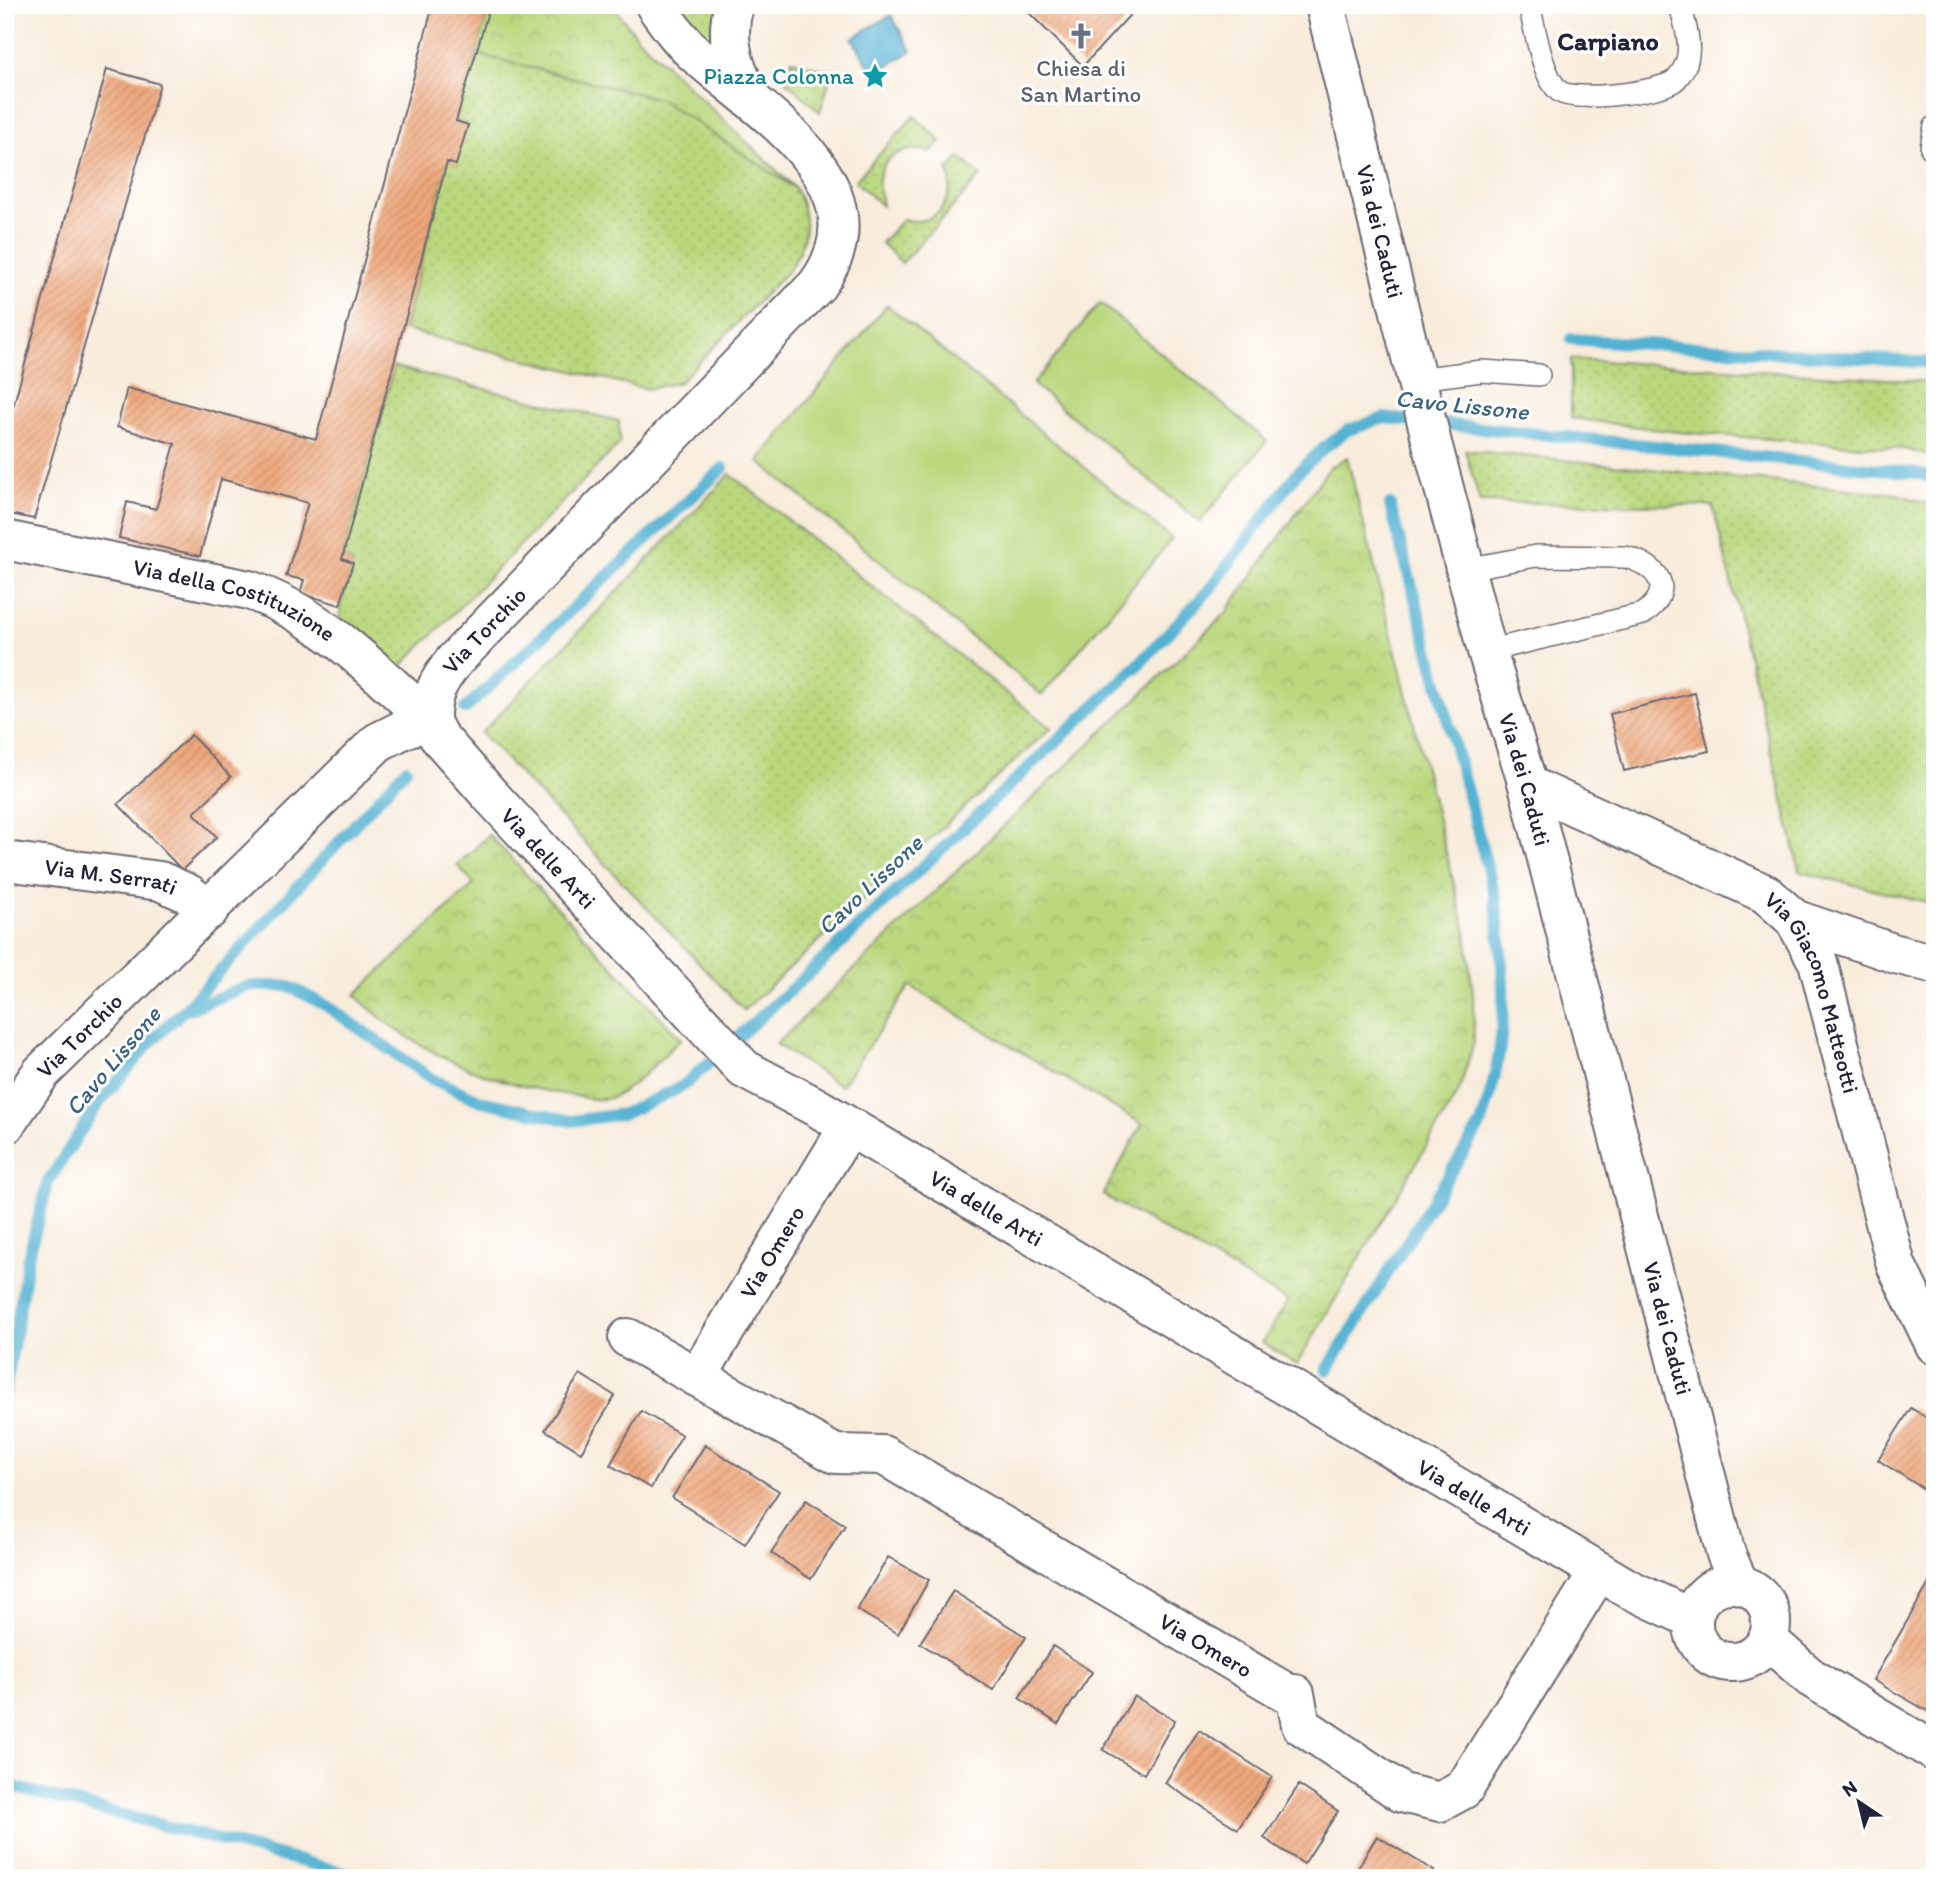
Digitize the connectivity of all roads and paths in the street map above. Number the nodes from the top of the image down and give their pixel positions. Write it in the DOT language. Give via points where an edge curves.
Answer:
graph roads {
  1 [pos="655,5"];
  2 [pos="734,5"];
  3 [pos="1325,5"];
  4 [pos="1529,5"];
  5 [pos="1680,5"];
  6 [pos="750,96"];
  7 [pos="1935,126"];
  8 [pos="1931,148"];
  9 [pos="1539,375"];
  10 [pos="1418,388"];
  11 [pos="5,540"];
  12 [pos="1465,569"];
  13 [pos="1487,651"];
  14 [pos="432,722"];
  15 [pos="1528,785"];
  16 [pos="5,861"];
  17 [pos="209,910"];
  18 [pos="1794,919"];
  19 [pos="1935,964"];
  20 [pos="5,1125"];
  21 [pos="848,1128"];
  22 [pos="628,1338"];
  23 [pos="1935,1345"];
  24 [pos="697,1377"];
  25 [pos="1614,1580"];
  26 [pos="1716,1589"];
  27 [pos="1760,1648"];
  28 [pos="1935,1752"];
  1 -- 6 [label="street" via="689,48"];
  2 -- 6 [label="street" via="730,43 736,73"];
  3 -- 10 [label="street, Via dei Caduti"];
  4 -- 5 [label="lane" via="1552,83 1562,94 1580,99 1674,81 1684,68 1689,49"];
  6 -- 14 [label="street, Via Torchio" via="820,168 831,187 838,227 829,269 455,660 434,688"];
  7 -- 8 [label="lane"];
  9 -- 10 [label="lane" via="1482,371"];
  10 -- 12 [label="street, Via dei Caduti"];
  11 -- 14 [label="street, Via della Costituzione" via="249,590 282,601 338,638"];
  12 -- 13 [label="street, Via dei Caduti"];
  12 -- 13 [label="lane" via="1535,556 1625,557 1652,569 1661,582 1654,607 1643,614"];
  13 -- 15 [label="street, Via dei Caduti"];
  14 -- 17 [label="street, Via Torchio" via="408,727 378,743"];
  14 -- 21 [label="street, Via delle Arti" via="438,736 482,786 744,1069"];
  15 -- 18 [label="street, Via Giacomo Matteotti" via="1766,894"];
  15 -- 26 [label="street, Via dei Caduti"];
  16 -- 17 [label="street, Via M. Serrati" via="160,881 189,894"];
  17 -- 20 [label="street, Via Torchio" via="41,1073"];
  18 -- 19 [label="street"];
  18 -- 23 [label="street, Via Giacomo Matteotti" via="1818,962 1896,1265"];
  21 -- 24 [label="street, Via Omero"];
  21 -- 25 [label="street, Via delle Arti"];
  22 -- 24 [label="street, Via Omero"];
  24 -- 25 [label="street, Via Omero" via="835,1454 883,1455 1295,1694 1301,1725 1402,1793 1440,1802 1464,1789"];
  25 -- 26 [label="street, Via delle Arti"];
  26 -- 27 [label="street" via="1760,1595 1768,1604 1772,1629"];
  26 -- 27 [label="street, Via dei Caduti" via="1698,1643 1716,1659 1729,1662"];
  27 -- 28 [label="street"];
}
